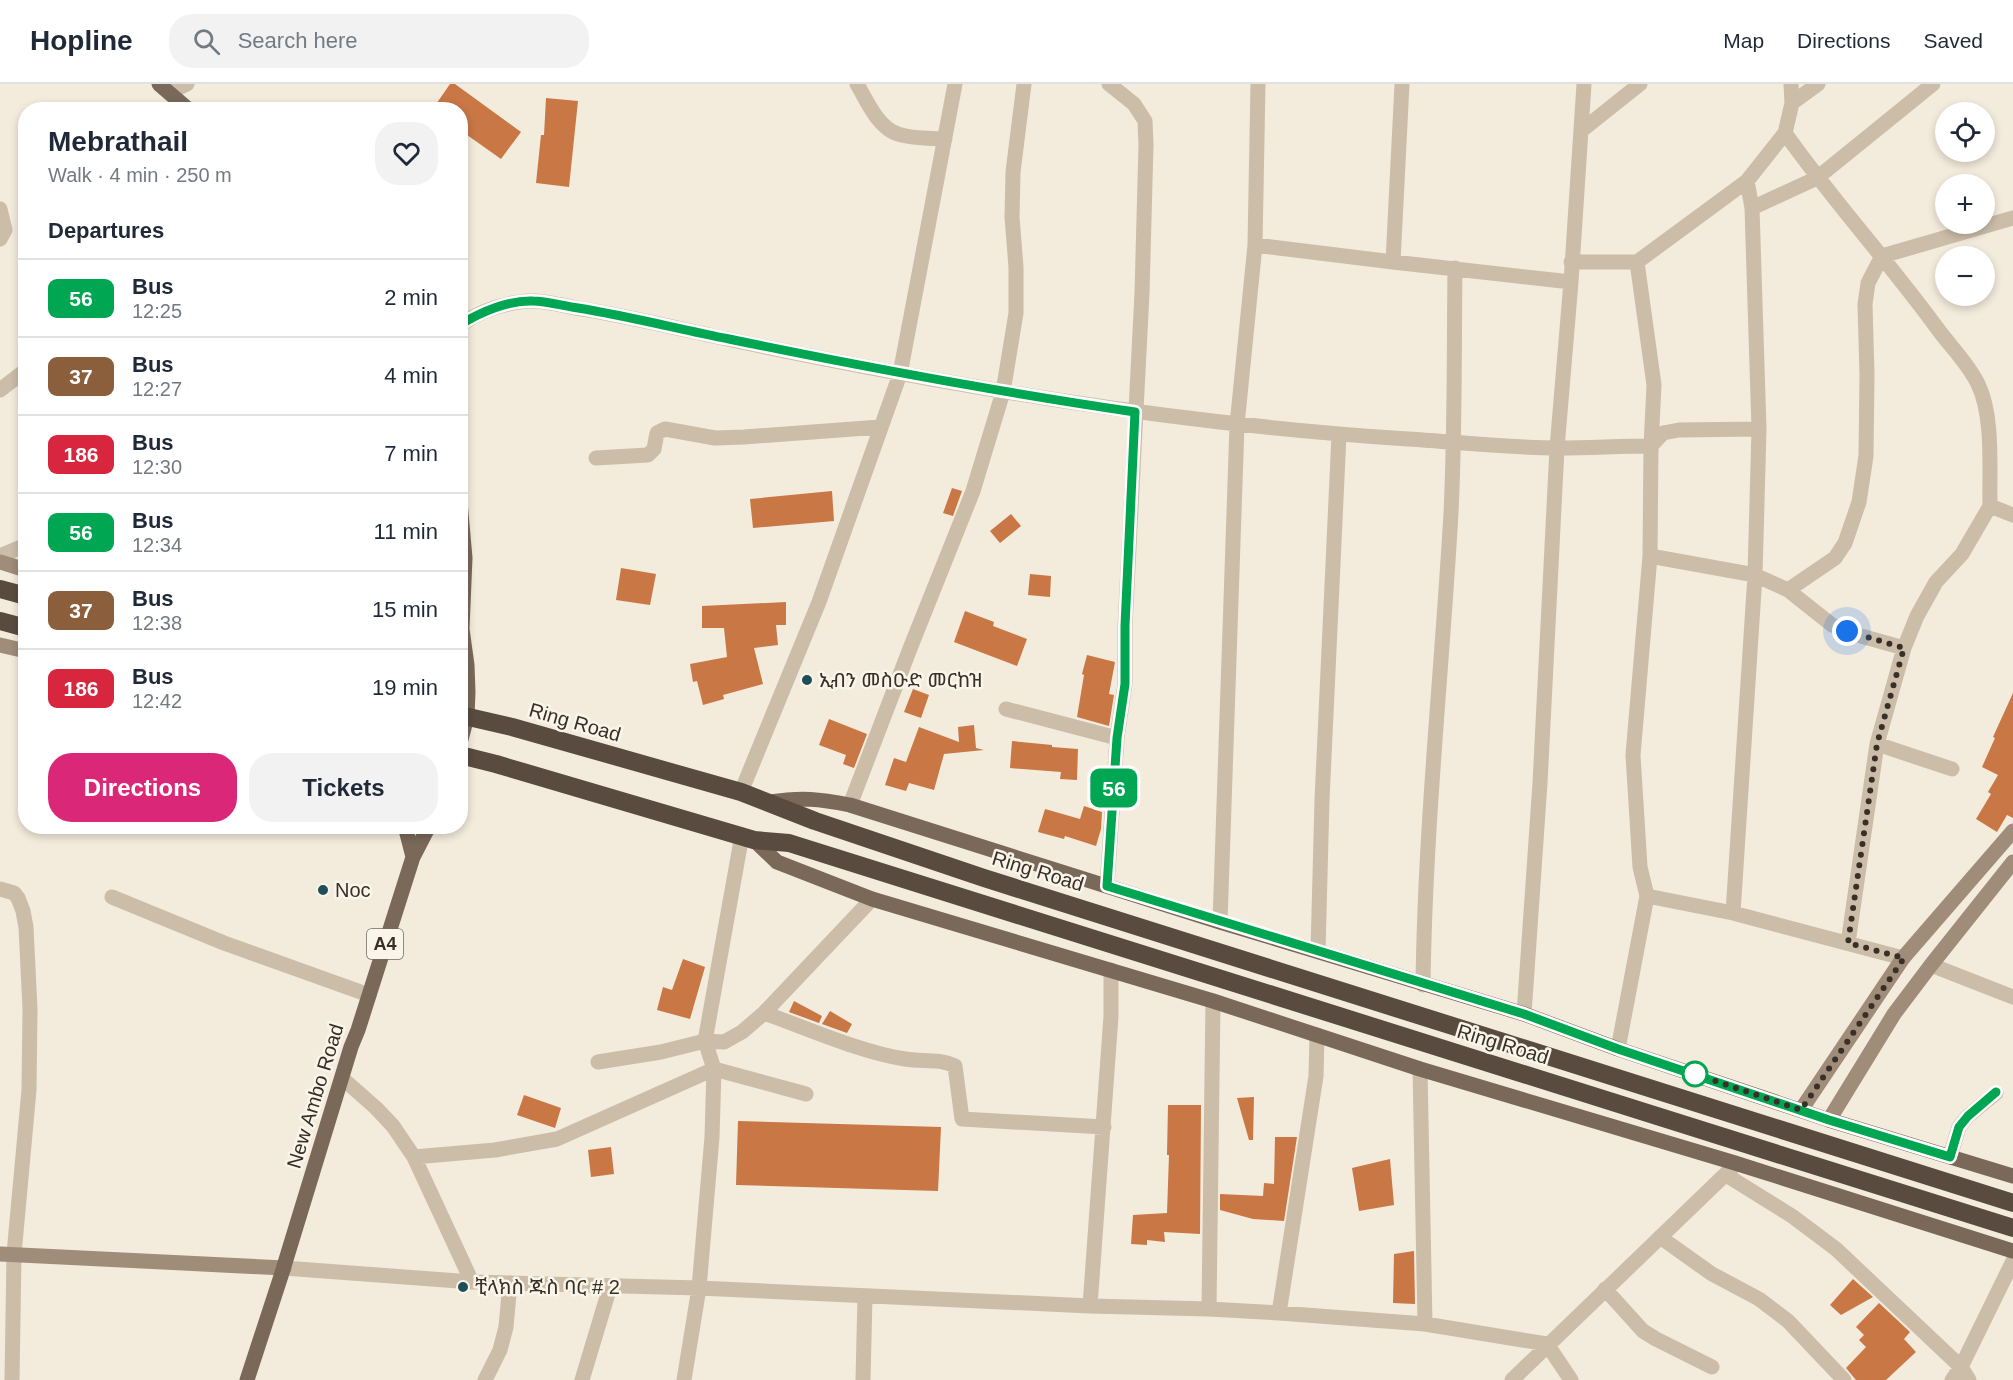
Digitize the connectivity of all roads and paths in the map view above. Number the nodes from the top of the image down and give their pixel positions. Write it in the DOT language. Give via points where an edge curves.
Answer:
graph roads {
  1 [pos="187,84"];
  2 [pos="857,84"];
  3 [pos="956,84"];
  4 [pos="1024,84"];
  5 [pos="1109,84"];
  6 [pos="1258,84"];
  7 [pos="1402,84"];
  8 [pos="1584,84"];
  9 [pos="1640,84"];
  10 [pos="1791,84"];
  11 [pos="1818,84"];
  12 [pos="1933,84"];
  13 [pos="164,88"];
  14 [pos="180,102"];
  15 [pos="1791,104"];
  16 [pos="1581,130"];
  17 [pos="1785,134"];
  18 [pos="945,139"];
  19 [pos="1817,178"];
  20 [pos="1747,181"];
  21 [pos="1752,208"];
  22 [pos="0,209"];
  23 [pos="2013,218"];
  24 [pos="0,240"];
  25 [pos="1255,245"];
  26 [pos="1882,256"];
  27 [pos="1393,262"];
  28 [pos="1572,262"];
  29 [pos="1637,262"];
  30 [pos="1455,268"];
  31 [pos="1571,282"];
  32 [pos="468,320"];
  33 [pos="900,374"];
  34 [pos="18,376"];
  35 [pos="0,390"];
  36 [pos="1003,392"];
  37 [pos="1135,412"];
  38 [pos="1237,425"];
  39 [pos="880,428"];
  40 [pos="1759,429"];
  41 [pos="1339,435"];
  42 [pos="1454,442"];
  43 [pos="1651,446"];
  44 [pos="1557,448"];
  45 [pos="597,458"];
  46 [pos="1990,506"];
  47 [pos="2013,515"];
  48 [pos="18,548"];
  49 [pos="0,556"];
  50 [pos="1650,556"];
  51 [pos="0,562"];
  52 [pos="18,568"];
  53 [pos="1755,575"];
  54 [pos="0,589"];
  55 [pos="1788,590"];
  56 [pos="18,594"];
  57 [pos="0,621"];
  58 [pos="18,626"];
  59 [pos="0,645"];
  60 [pos="1904,648"];
  61 [pos="18,649"];
  62 [pos="1006,709"];
  63 [pos="468,717"];
  64 [pos="1117,738"];
  65 [pos="1877,744"];
  66 [pos="468,757"];
  67 [pos="1952,769"];
  68 [pos="741,792"];
  69 [pos="770,802"];
  70 [pos="850,805"];
  71 [pos="2013,831"];
  72 [pos="407,834"];
  73 [pos="425,834"];
  74 [pos="748,838"];
  75 [pos="413,857"];
  76 [pos="2013,862"];
  77 [pos="1107,886"];
  78 [pos="0,889"];
  79 [pos="1647,896"];
  80 [pos="112,897"];
  81 [pos="872,899"];
  82 [pos="1733,912"];
  83 [pos="1220,921"];
  84 [pos="1848,943"];
  85 [pos="1318,951"];
  86 [pos="1904,958"];
  87 [pos="1931,964"];
  88 [pos="1111,970"];
  89 [pos="1423,985"];
  90 [pos="369,995"];
  91 [pos="2013,997"];
  92 [pos="1213,1001"];
  93 [pos="764,1013"];
  94 [pos="1524,1014"];
  95 [pos="1317,1035"];
  96 [pos="705,1041"];
  97 [pos="1618,1049"];
  98 [pos="598,1062"];
  99 [pos="714,1069"];
  100 [pos="1420,1069"];
  101 [pos="342,1078"];
  102 [pos="1996,1092"];
  103 [pos="806,1094"];
  104 [pos="1801,1110"];
  105 [pos="1829,1120"];
  106 [pos="1104,1126"];
  107 [pos="414,1157"];
  108 [pos="1950,1157"];
  109 [pos="1731,1169"];
  110 [pos="2013,1176"];
  111 [pos="2013,1203"];
  112 [pos="2013,1228"];
  113 [pos="1660,1238"];
  114 [pos="2013,1251"];
  115 [pos="7,1254"];
  116 [pos="2013,1260"];
  117 [pos="284,1268"];
  118 [pos="472,1282"];
  119 [pos="510,1283"];
  120 [pos="610,1287"];
  121 [pos="699,1288"];
  122 [pos="1605,1289"];
  123 [pos="866,1296"];
  124 [pos="1090,1306"];
  125 [pos="1209,1309"];
  126 [pos="1279,1312"];
  127 [pos="1425,1324"];
  128 [pos="1547,1344"];
  129 [pos="1712,1367"];
  130 [pos="1965,1373"];
  131 [pos="12,1380"];
  132 [pos="247,1380"];
  133 [pos="484,1380"];
  134 [pos="582,1380"];
  135 [pos="684,1380"];
  136 [pos="863,1380"];
  137 [pos="1512,1380"];
  138 [pos="1571,1380"];
  139 [pos="1844,1380"];
  140 [pos="1952,1380"];
  1 -- 13 [label="street"];
  2 -- 18 [label="street" via="885,127 898,134"];
  3 -- 18 [label="street"];
  4 -- 36 [label="street" via="1013,172 1016,313"];
  5 -- 37 [label="street" via="1134,104 1145,121"];
  6 -- 25 [label="street"];
  7 -- 27 [label="street"];
  8 -- 16 [label="street"];
  9 -- 16 [label="street"];
  10 -- 15 [label="street"];
  11 -- 15 [label="street"];
  12 -- 19 [label="street"];
  13 -- 14 [label="main road"];
  15 -- 17 [label="street"];
  16 -- 28 [label="street"];
  17 -- 19 [label="street"];
  17 -- 20 [label="street"];
  18 -- 33 [label="street"];
  19 -- 21 [label="street"];
  19 -- 26 [label="street"];
  20 -- 21 [label="street"];
  20 -- 29 [label="street"];
  21 -- 40 [label="street"];
  22 -- 24 [label="street" via="5,230"];
  23 -- 26 [label="street"];
  25 -- 27 [label="street"];
  25 -- 38 [label="street"];
  26 -- 46 [label="street" via="1978,384 1986,410"];
  26 -- 55 [label="street" via="1868,283 1865,304 1866,456 1859,502 1845,543 1835,558"];
  27 -- 30 [label="street"];
  28 -- 29 [label="street"];
  28 -- 31 [label="street"];
  29 -- 43 [label="street" via="1654,385"];
  30 -- 31 [label="street"];
  30 -- 42 [label="street"];
  31 -- 44 [label="street"];
  32 -- 33 [label="street" via="505,305 532,300"];
  33 -- 36 [label="street"];
  33 -- 39 [label="street"];
  34 -- 35 [label="street"];
  36 -- 37 [label="street"];
  36 -- 70 [label="street" via="973,491"];
  37 -- 38 [label="street"];
  37 -- 64 [label="street" via="1125,684"];
  38 -- 41 [label="street"];
  38 -- 83 [label="street"];
  39 -- 45 [label="street" via="725,438 665,429 657,433 654,449 648,455"];
  39 -- 68 [label="street" via="819,602"];
  40 -- 43 [label="street" via="1679,430 1663,433"];
  40 -- 53 [label="street"];
  41 -- 42 [label="street"];
  41 -- 85 [label="street"];
  42 -- 44 [label="street"];
  42 -- 89 [label="street"];
  43 -- 44 [label="street"];
  43 -- 50 [label="street"];
  44 -- 94 [label="street"];
  46 -- 47 [label="street"];
  46 -- 60 [label="street" via="1962,554 1936,582"];
  48 -- 49 [label="street"];
  50 -- 53 [label="street"];
  50 -- 79 [label="street" via="1633,754 1641,867"];
  51 -- 52 [label="main road"];
  53 -- 55 [label="street"];
  53 -- 82 [label="street"];
  54 -- 56 [label="highway"];
  55 -- 60 [label="street" via="1832,625"];
  57 -- 58 [label="highway"];
  59 -- 61 [label="main road"];
  60 -- 65 [label="street"];
  62 -- 64 [label="street"];
  63 -- 68 [label="highway, Ring Road"];
  64 -- 77 [label="street"];
  65 -- 67 [label="street"];
  65 -- 84 [label="street"];
  66 -- 74 [label="highway, Ring Road"];
  68 -- 69 [label="highway, Ring Road"];
  69 -- 70 [label="main road" via="814,798"];
  69 -- 111 [label="highway, Ring Road" via="984,878"];
  70 -- 77 [label="main road"];
  71 -- 86 [label="main road"];
  72 -- 75 [label="main road"];
  73 -- 75 [label="main road, New Ambo Road / A4"];
  74 -- 81 [label="main road" via="777,862"];
  74 -- 96 [label="street"];
  74 -- 112 [label="highway, Ring Road" via="789,843"];
  75 -- 90 [label="main road, New Ambo Road / A4"];
  76 -- 87 [label="main road"];
  77 -- 83 [label="main road"];
  78 -- 115 [label="street" via="14,892 23,911 30,1009 29,1090"];
  79 -- 82 [label="street"];
  79 -- 97 [label="street"];
  80 -- 90 [label="street" via="224,943"];
  81 -- 88 [label="main road"];
  81 -- 93 [label="street"];
  82 -- 84 [label="street"];
  83 -- 85 [label="main road"];
  84 -- 86 [label="street"];
  85 -- 89 [label="main road"];
  86 -- 104 [label="main road"];
  87 -- 91 [label="street"];
  87 -- 105 [label="main road" via="1894,1014"];
  88 -- 92 [label="main road"];
  88 -- 106 [label="street"];
  89 -- 94 [label="main road"];
  90 -- 101 [label="main road, New Ambo Road / A4"];
  92 -- 95 [label="main road"];
  92 -- 125 [label="street"];
  93 -- 96 [label="street" via="724,1042"];
  93 -- 106 [label="street" via="905,1059 946,1061 955,1066 962,1119"];
  94 -- 97 [label="main road"];
  95 -- 100 [label="main road"];
  95 -- 126 [label="street" via="1316,1076"];
  96 -- 98 [label="street"];
  96 -- 99 [label="street"];
  97 -- 104 [label="main road"];
  99 -- 103 [label="street"];
  99 -- 107 [label="street" via="557,1139 495,1150"];
  99 -- 121 [label="street"];
  100 -- 109 [label="main road"];
  100 -- 127 [label="street"];
  101 -- 107 [label="street" via="393,1126"];
  101 -- 117 [label="main road, New Ambo Road / A4"];
  102 -- 108 [label="street" via="1959,1127"];
  104 -- 105 [label="main road"];
  105 -- 108 [label="main road"];
  106 -- 124 [label="street"];
  107 -- 118 [label="street"];
  108 -- 110 [label="main road"];
  109 -- 113 [label="street"];
  109 -- 114 [label="main road"];
  109 -- 130 [label="street" via="1836,1249"];
  113 -- 122 [label="street"];
  113 -- 139 [label="street" via="1712,1274 1759,1299 1788,1322"];
  115 -- 117 [label="main road"];
  115 -- 131 [label="street"];
  116 -- 130 [label="street"];
  117 -- 118 [label="street"];
  117 -- 132 [label="main road, New Ambo Road / A4"];
  118 -- 119 [label="street"];
  119 -- 120 [label="street"];
  119 -- 133 [label="street" via="500,1350"];
  120 -- 121 [label="street"];
  120 -- 134 [label="street"];
  121 -- 123 [label="street"];
  121 -- 135 [label="street"];
  122 -- 128 [label="street"];
  122 -- 129 [label="street" via="1643,1331"];
  123 -- 124 [label="street"];
  123 -- 136 [label="street"];
  124 -- 125 [label="street"];
  125 -- 126 [label="street"];
  126 -- 127 [label="street"];
  127 -- 128 [label="street"];
  128 -- 137 [label="street"];
  128 -- 138 [label="street"];
  130 -- 140 [label="street"];
}
